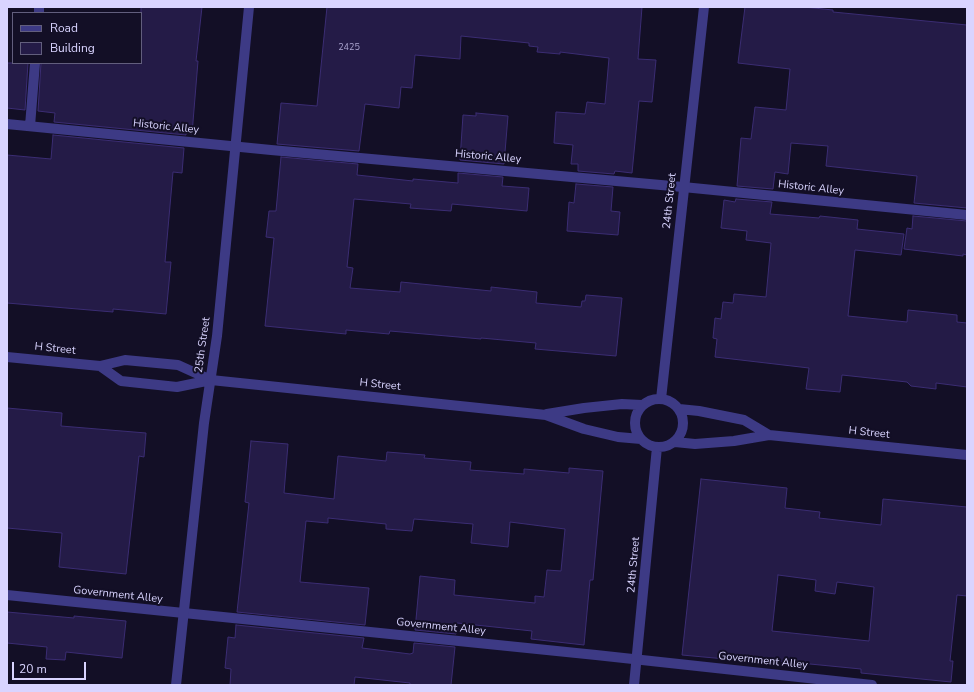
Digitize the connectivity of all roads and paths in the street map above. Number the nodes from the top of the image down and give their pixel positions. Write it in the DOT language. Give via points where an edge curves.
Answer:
graph roads {
  1 [pos="249,7"];
  2 [pos="704,7"];
  3 [pos="35,64"];
  4 [pos="7,124"];
  5 [pos="30,126"];
  6 [pos="235,147"];
  7 [pos="683,187"];
  8 [pos="967,215"];
  9 [pos="7,356"];
  10 [pos="100,366"];
  11 [pos="211,380"];
  12 [pos="661,399"];
  13 [pos="642,405"];
  14 [pos="679,409"];
  15 [pos="546,415"];
  16 [pos="770,434"];
  17 [pos="641,439"];
  18 [pos="674,442"];
  19 [pos="657,447"];
  20 [pos="967,455"];
  21 [pos="7,595"];
  22 [pos="183,613"];
  23 [pos="637,660"];
  24 [pos="176,685"];
  25 [pos="634,685"];
  26 [pos="872,685"];
  1 -- 6 [label="street, 25th Street"];
  2 -- 7 [label="street, 24th Street"];
  3 -- 5 [label="street"];
  4 -- 5 [label="street, Historic Alley"];
  5 -- 6 [label="street, Historic Alley"];
  6 -- 7 [label="street, Historic Alley"];
  6 -- 11 [label="street, 25th Street" via="218,336"];
  7 -- 8 [label="street, Historic Alley"];
  7 -- 12 [label="street, 24th Street"];
  9 -- 10 [label="street, H Street"];
  10 -- 11 [label="street, H Street" via="125,360 178,365"];
  10 -- 11 [label="street, H Street" via="121,381 177,387"];
  11 -- 15 [label="street, H Street"];
  11 -- 22 [label="street, 25th Street"];
  12 -- 13 [label="street" via="654,399"];
  12 -- 14 [label="street"];
  13 -- 15 [label="street, H Street" via="622,404"];
  13 -- 17 [label="street" via="637,411 634,425"];
  14 -- 16 [label="street, H Street" via="699,410 744,420"];
  14 -- 18 [label="street" via="683,422 680,436"];
  15 -- 17 [label="street, H Street" via="584,429 618,437"];
  16 -- 18 [label="street, H Street" via="734,441 695,444"];
  16 -- 20 [label="street, H Street"];
  17 -- 19 [label="street"];
  18 -- 19 [label="street"];
  19 -- 23 [label="street, 24th Street"];
  21 -- 22 [label="street, Government Alley"];
  22 -- 23 [label="street, Government Alley"];
  22 -- 24 [label="street, 25th Street"];
  23 -- 25 [label="street, 24th Street"];
  23 -- 26 [label="street, Government Alley"];
}
